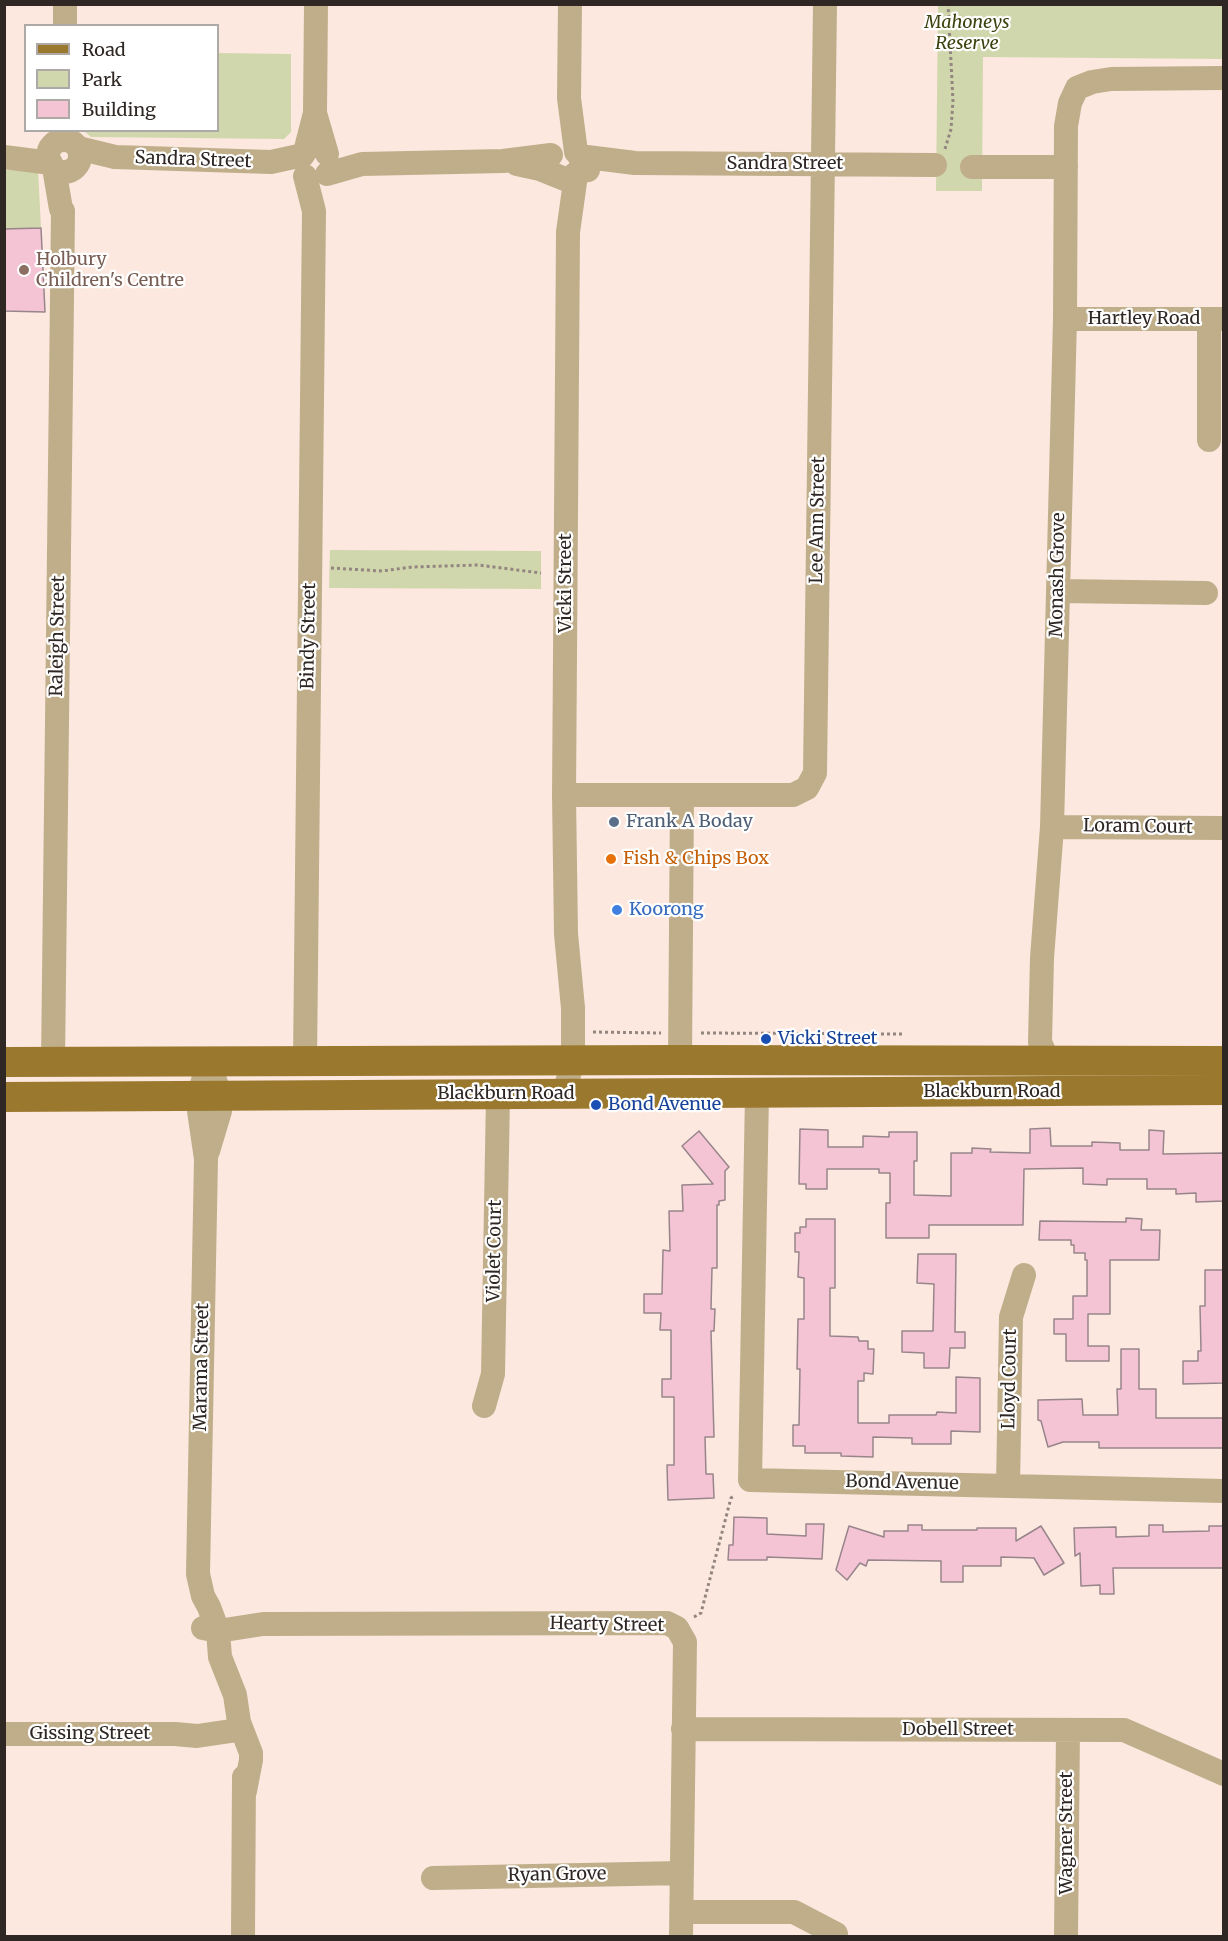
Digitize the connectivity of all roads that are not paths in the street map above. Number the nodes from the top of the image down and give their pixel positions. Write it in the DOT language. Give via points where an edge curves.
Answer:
graph roads {
  1 [pos="65,4"];
  2 [pos="316,4"];
  3 [pos="570,4"];
  4 [pos="825,4"];
  5 [pos="65,24"];
  6 [pos="1224,78"];
  7 [pos="64,151"];
  8 [pos="7,157"];
  9 [pos="939,160"];
  10 [pos="316,164"];
  11 [pos="566,164"];
  12 [pos="823,164"];
  13 [pos="972,167"];
  14 [pos="1066,167"];
  15 [pos="1065,319"];
  16 [pos="1216,319"];
  17 [pos="1209,442"];
  18 [pos="1058,591"];
  19 [pos="1206,593"];
  20 [pos="564,795"];
  21 [pos="682,795"];
  22 [pos="1052,827"];
  23 [pos="1224,828"];
  24 [pos="679,1046"];
  25 [pos="565,1060"];
  26 [pos="208,1061"];
  27 [pos="305,1061"];
  28 [pos="1048,1061"];
  29 [pos="4,1062"];
  30 [pos="53,1062"];
  31 [pos="1224,1062"];
  32 [pos="1224,1090"];
  33 [pos="757,1093"];
  34 [pos="564,1094"];
  35 [pos="498,1095"];
  36 [pos="210,1096"];
  37 [pos="4,1098"];
  38 [pos="1024,1275"];
  39 [pos="484,1406"];
  40 [pos="1008,1486"];
  41 [pos="1224,1491"];
  42 [pos="212,1626"];
  43 [pos="233,1725"];
  44 [pos="683,1729"];
  45 [pos="1068,1730"];
  46 [pos="4,1734"];
  47 [pos="1224,1774"];
  48 [pos="682,1873"];
  49 [pos="433,1878"];
  50 [pos="681,1912"];
  51 [pos="836,1934"];
  52 [pos="243,1936"];
  53 [pos="681,1936"];
  54 [pos="1066,1936"];
  1 -- 5 [label="street"];
  2 -- 10 [label="street, Bindy Street"];
  3 -- 11 [label="street, Vicki Street"];
  4 -- 12 [label="street, Lee Ann Street"];
  6 -- 14 [label="street, Monash Grove" via="1111,79 1077,88 1066,126"];
  7 -- 8 [label="street, Sandra Street"];
  7 -- 10 [label="street, Sandra Street" via="113,159"];
  7 -- 30 [label="street, Raleigh Street"];
  9 -- 12 [label="street, Sandra Street"];
  10 -- 11 [label="street, Sandra Street"];
  10 -- 27 [label="street, Bindy Street"];
  11 -- 12 [label="street, Sandra Street"];
  11 -- 20 [label="street, Vicki Street"];
  12 -- 21 [label="street, Lee Ann Street" via="815,773 807,788 793,795"];
  13 -- 14 [label="street"];
  14 -- 15 [label="street, Monash Grove"];
  15 -- 16 [label="street, Hartley Road"];
  15 -- 18 [label="street, Monash Grove"];
  16 -- 17 [label="street"];
  18 -- 19 [label="street"];
  18 -- 22 [label="street, Monash Grove"];
  20 -- 21 [label="street, Lee Ann Street"];
  20 -- 25 [label="street, Vicki Street" via="566,934 559,1007"];
  21 -- 24 [label="street"];
  22 -- 23 [label="street, Loram Court"];
  22 -- 28 [label="street, Monash Grove" via="1040,1042"];
  24 -- 25 [label="main road, Blackburn Road"];
  24 -- 28 [label="main road, Blackburn Road"];
  25 -- 27 [label="main road, Blackburn Road"];
  25 -- 34 [label="street, Vicki Street"];
  26 -- 27 [label="main road, Blackburn Road"];
  26 -- 30 [label="main road, Blackburn Road"];
  26 -- 36 [label="street"];
  28 -- 31 [label="main road, Blackburn Road"];
  29 -- 30 [label="main road, Blackburn Road"];
  32 -- 33 [label="main road, Blackburn Road"];
  33 -- 34 [label="main road, Blackburn Road"];
  33 -- 40 [label="street, Bond Avenue" via="750,1480"];
  34 -- 35 [label="main road, Blackburn Road"];
  35 -- 36 [label="main road, Blackburn Road"];
  35 -- 39 [label="street, Violet Court" via="493,1374"];
  36 -- 37 [label="main road, Blackburn Road"];
  36 -- 42 [label="street, Marama Street" via="220,1111 206,1159 198,1574"];
  38 -- 40 [label="street, Lloyd Court" via="1011,1317"];
  40 -- 41 [label="street, Bond Avenue"];
  42 -- 43 [label="street, Marama Street" via="208,1657"];
  42 -- 44 [label="street, Hearty Street" via="243,1620 263,1624 667,1623 677,1628 685,1642"];
  43 -- 46 [label="street, Gissing Street" via="197,1736"];
  43 -- 52 [label="street, Marama Street" via="245,1791"];
  44 -- 45 [label="street, Dobell Street"];
  44 -- 48 [label="street, Hearty Street"];
  45 -- 47 [label="street, Dobell Street" via="1124,1730"];
  45 -- 54 [label="street, Wagner Street"];
  48 -- 49 [label="street, Ryan Grove"];
  48 -- 50 [label="street, Hearty Street"];
  50 -- 51 [label="street" via="794,1912"];
  50 -- 53 [label="street, Hearty Street"];
}
